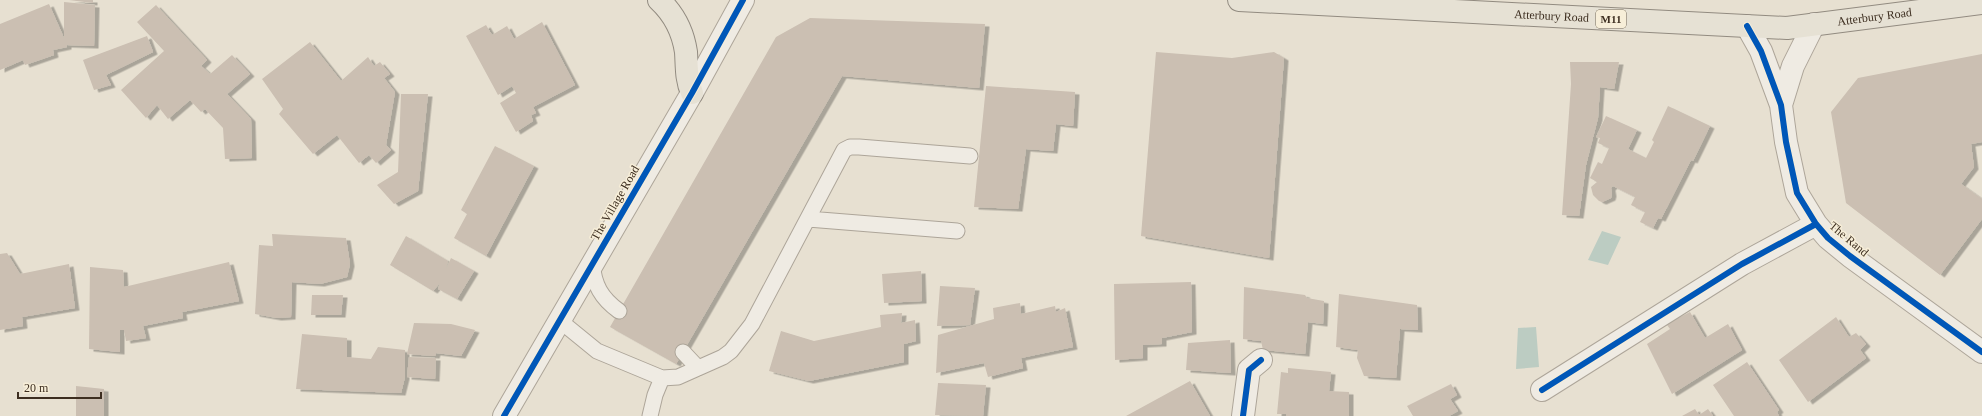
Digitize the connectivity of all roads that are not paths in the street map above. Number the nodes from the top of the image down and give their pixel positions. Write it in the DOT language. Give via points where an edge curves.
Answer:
graph roads {
  1 [pos="659,0"];
  2 [pos="743,0"];
  3 [pos="1239,0"];
  4 [pos="1982,3"];
  5 [pos="1814,24"];
  6 [pos="1747,26"];
  7 [pos="692,93"];
  8 [pos="1781,105"];
  9 [pos="970,156"];
  10 [pos="808,219"];
  11 [pos="1816,224"];
  12 [pos="957,231"];
  13 [pos="592,263"];
  14 [pos="619,310"];
  15 [pos="559,320"];
  16 [pos="683,352"];
  17 [pos="1982,352"];
  18 [pos="1261,360"];
  19 [pos="698,368"];
  20 [pos="662,378"];
  21 [pos="1542,390"];
  22 [pos="504,416"];
  23 [pos="650,416"];
  24 [pos="1243,416"];
  1 -- 7 [label="main road" via="667,7 684,38 687,81"];
  2 -- 7 [label="street, The Village Road"];
  3 -- 6 [label="main road, Atterbury Road / M11"];
  4 -- 5 [label="main road, Atterbury Road / M11"];
  5 -- 6 [label="main road, Atterbury Road / M11" via="1787,28"];
  5 -- 8 [label="street, The Rand" via="1793,66"];
  6 -- 8 [label="street, The Rand" via="1761,51"];
  7 -- 13 [label="street, The Village Road"];
  8 -- 11 [label="street, The Rand" via="1797,193"];
  9 -- 10 [label="lane" via="850,147 840,156"];
  10 -- 12 [label="lane"];
  10 -- 19 [label="lane" via="743,337 732,351"];
  11 -- 17 [label="street, The Rand" via="1850,256"];
  11 -- 21 [label="street" via="1742,264"];
  13 -- 14 [label="lane" via="594,280 601,294"];
  13 -- 15 [label="street, The Village Road"];
  15 -- 20 [label="lane" via="597,351"];
  15 -- 22 [label="street, The Village Road"];
  16 -- 19 [label="lane"];
  18 -- 24 [label="street" via="1248,370"];
  19 -- 20 [label="lane" via="678,377"];
  20 -- 23 [label="lane"];
}
